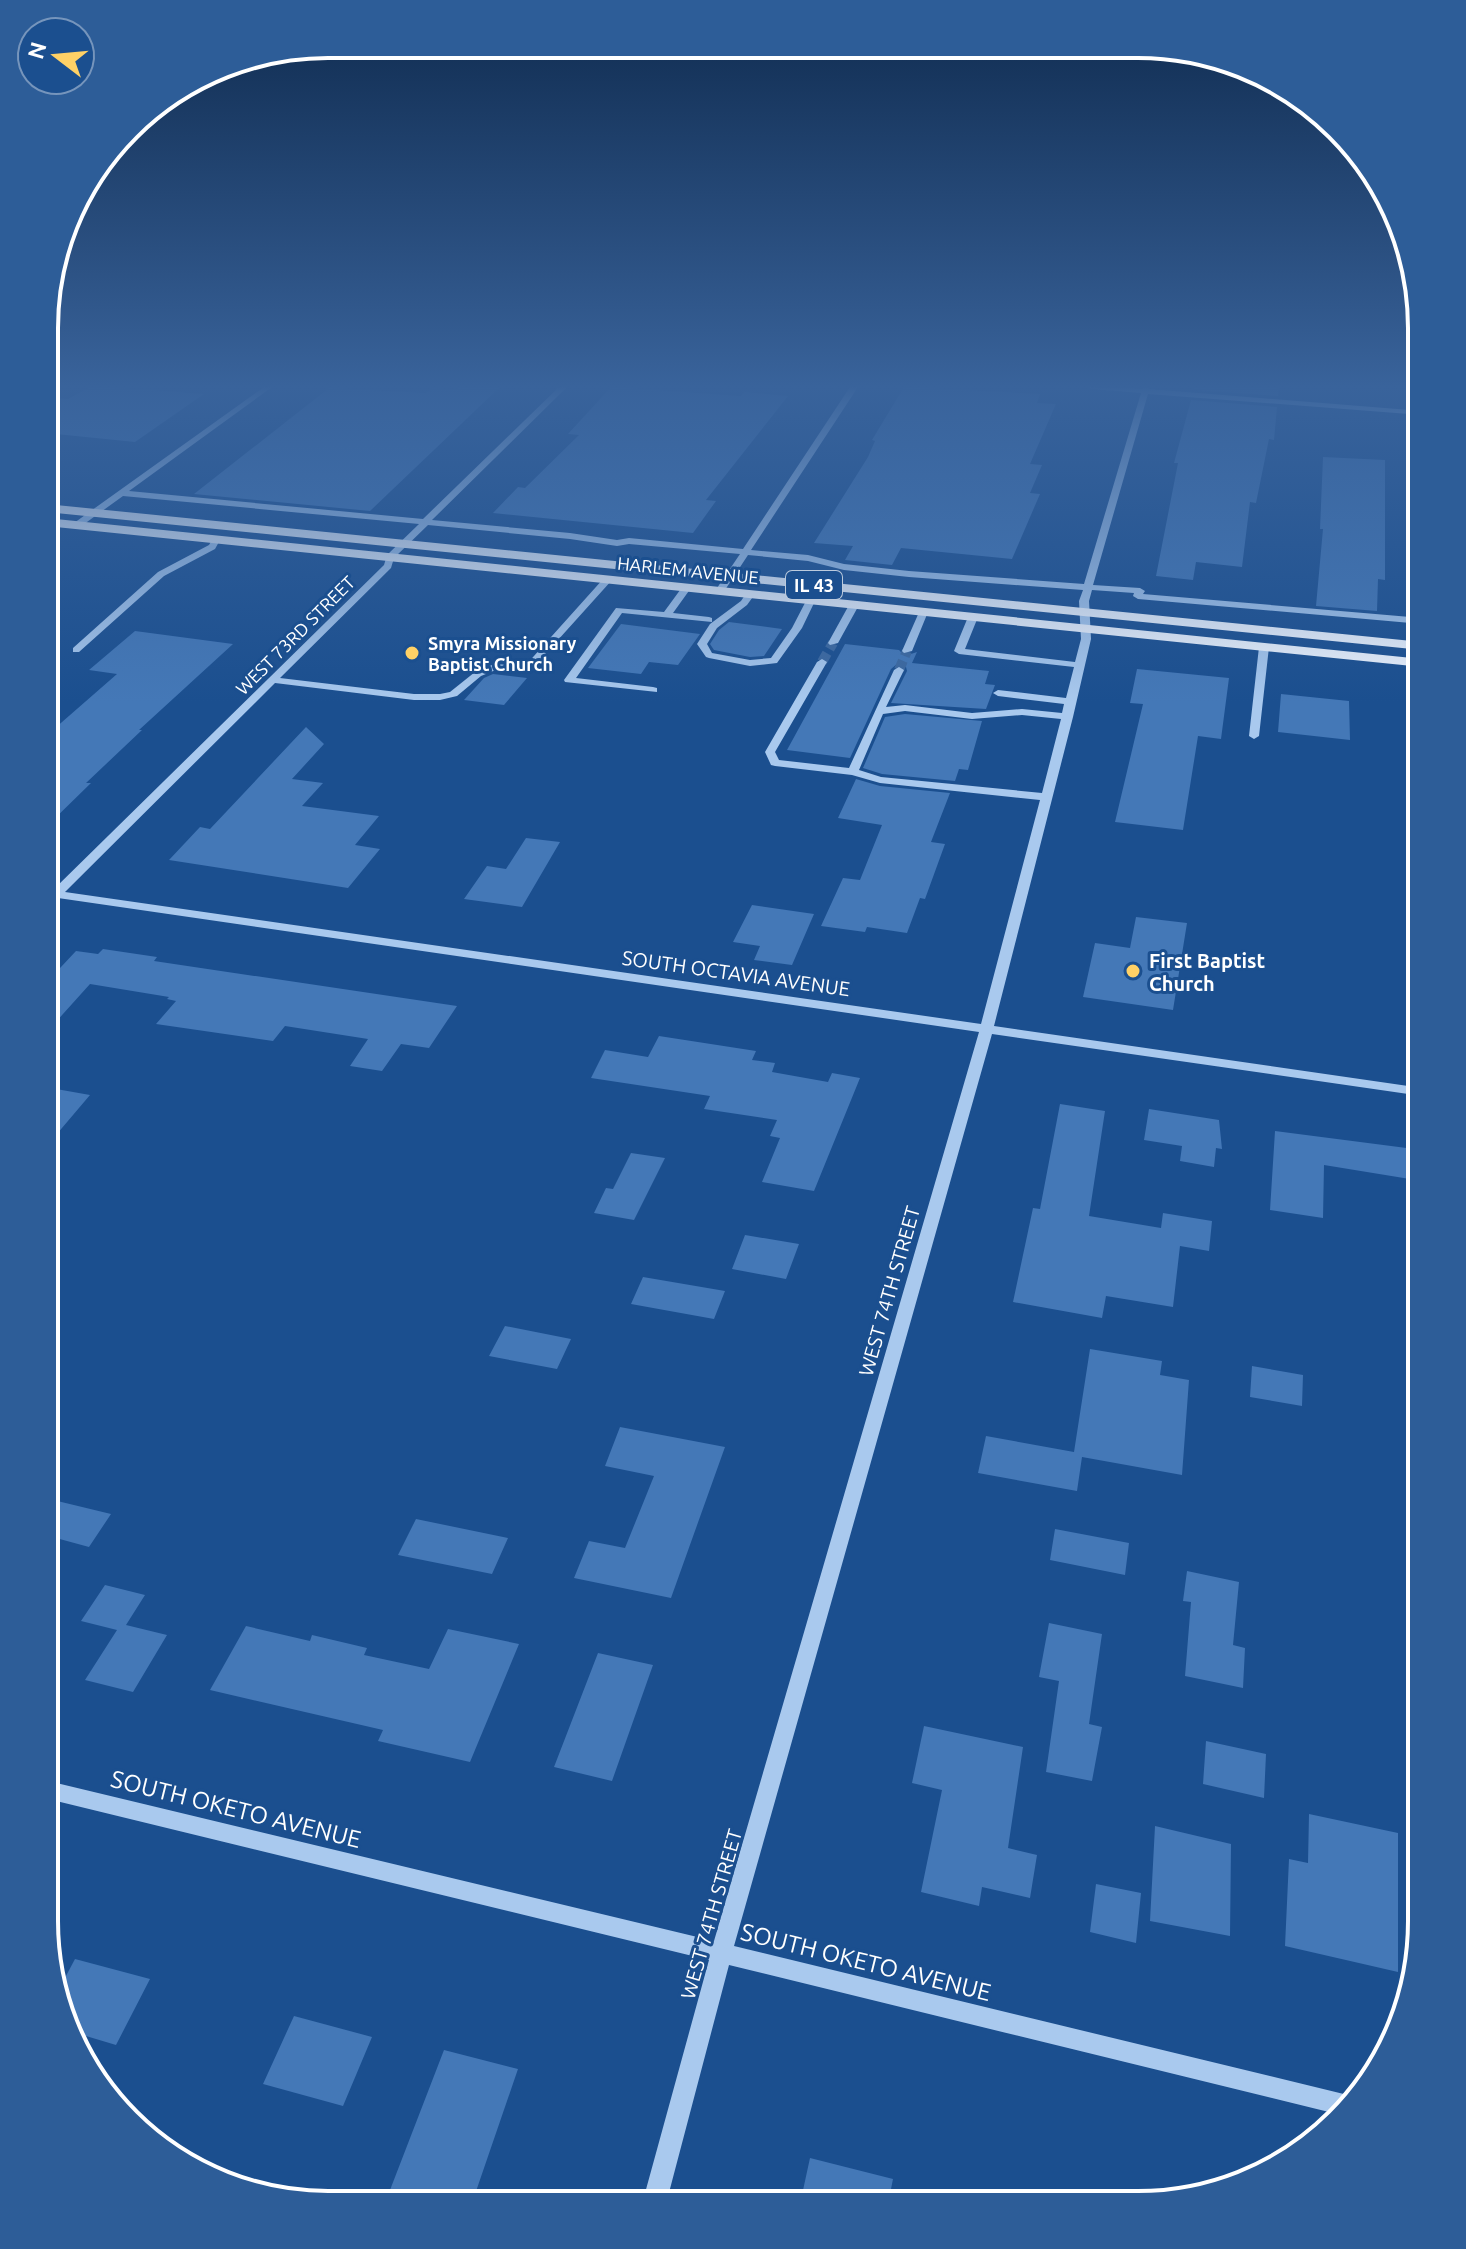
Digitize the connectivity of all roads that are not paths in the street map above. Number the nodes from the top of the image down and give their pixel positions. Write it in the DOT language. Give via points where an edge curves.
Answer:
graph roads {
  1 [pos="457,492"];
  2 [pos="785,492"];
  3 [pos="1116,492"];
  4 [pos="122,493"];
  5 [pos="58,509"];
  6 [pos="95,513"];
  7 [pos="58,523"];
  8 [pos="425,523"];
  9 [pos="77,525"];
  10 [pos="216,540"];
  11 [pos="404,544"];
  12 [pos="746,552"];
  13 [pos="390,557"];
  14 [pos="730,577"];
  15 [pos="607,580"];
  16 [pos="1088,586"];
  17 [pos="686,588"];
  18 [pos="720,591"];
  19 [pos="750,594"];
  20 [pos="810,601"];
  21 [pos="854,605"];
  22 [pos="923,612"];
  23 [pos="1086,612"];
  24 [pos="667,615"];
  25 [pos="973,617"];
  26 [pos="709,620"];
  27 [pos="1408,620"];
  28 [pos="1087,629"];
  29 [pos="833,643"];
  30 [pos="1408,645"];
  31 [pos="1264,647"];
  32 [pos="76,650"];
  33 [pos="907,651"];
  34 [pos="822,662"];
  35 [pos="1408,662"];
  36 [pos="1080,665"];
  37 [pos="899,670"];
  38 [pos="272,680"];
  39 [pos="653,690"];
  40 [pos="998,693"];
  41 [pos="1070,710"];
  42 [pos="879,711"];
  43 [pos="1254,736"];
  44 [pos="853,772"];
  45 [pos="1047,797"];
  46 [pos="58,888"];
  47 [pos="58,898"];
  48 [pos="986,1030"];
  49 [pos="1408,1090"];
  50 [pos="58,1792"];
  51 [pos="721,1954"];
  52 [pos="1337,2102"];
  53 [pos="657,2191"];
  1 -- 8 [label="street, WEST 73RD STREET"];
  2 -- 12 [label="street"];
  3 -- 16 [label="street, WEST 74TH STREET"];
  4 -- 6 [label="street"];
  4 -- 8 [label="street"];
  5 -- 6 [label="main road, HARLEM AVENUE / IL 43"];
  6 -- 9 [label="street"];
  6 -- 11 [label="main road, HARLEM AVENUE / IL 43"];
  7 -- 9 [label="main road, HARLEM AVENUE / IL 43"];
  8 -- 11 [label="street, WEST 73RD STREET"];
  8 -- 12 [label="street"];
  9 -- 10 [label="main road, HARLEM AVENUE / IL 43"];
  10 -- 13 [label="main road, HARLEM AVENUE / IL 43"];
  10 -- 32 [label="street" via="161,574"];
  11 -- 13 [label="street, WEST 73RD STREET"];
  11 -- 14 [label="main road, HARLEM AVENUE / IL 43"];
  12 -- 14 [label="street"];
  12 -- 16 [label="street" via="909,574"];
  13 -- 15 [label="main road, HARLEM AVENUE / IL 43"];
  13 -- 38 [label="street, WEST 73RD STREET" via="388,566"];
  14 -- 18 [label="street"];
  14 -- 23 [label="main road, HARLEM AVENUE / IL 43"];
  15 -- 17 [label="main road, HARLEM AVENUE / IL 43"];
  15 -- 38 [label="street" via="527,669 497,666 453,694 414,697"];
  16 -- 23 [label="street, WEST 74TH STREET"];
  16 -- 27 [label="street" via="1140,591 1138,596"];
  17 -- 18 [label="main road, HARLEM AVENUE / IL 43"];
  17 -- 24 [label="street"];
  18 -- 19 [label="main road, HARLEM AVENUE / IL 43"];
  19 -- 20 [label="main road, HARLEM AVENUE / IL 43"];
  19 -- 20 [label="street" via="713,626 702,644 709,655 750,663 774,661"];
  20 -- 21 [label="main road, HARLEM AVENUE / IL 43"];
  21 -- 22 [label="main road, HARLEM AVENUE / IL 43"];
  21 -- 29 [label="street"];
  22 -- 25 [label="main road, HARLEM AVENUE / IL 43"];
  22 -- 33 [label="street"];
  23 -- 28 [label="street, WEST 74TH STREET"];
  23 -- 30 [label="main road, HARLEM AVENUE / IL 43"];
  24 -- 26 [label="street"];
  24 -- 39 [label="street" via="619,610 569,680"];
  25 -- 28 [label="main road, HARLEM AVENUE / IL 43"];
  25 -- 36 [label="street" via="959,651"];
  28 -- 31 [label="main road, HARLEM AVENUE / IL 43"];
  28 -- 36 [label="street, WEST 74TH STREET"];
  31 -- 35 [label="main road, HARLEM AVENUE / IL 43"];
  31 -- 43 [label="street"];
  34 -- 44 [label="street" via="770,752 775,763"];
  36 -- 41 [label="street, WEST 74TH STREET"];
  37 -- 42 [label="street"];
  38 -- 46 [label="street, WEST 73RD STREET"];
  40 -- 41 [label="street"];
  41 -- 42 [label="street" via="972,716 905,708"];
  41 -- 45 [label="street, WEST 74TH STREET"];
  42 -- 44 [label="street"];
  44 -- 45 [label="street" via="880,780"];
  45 -- 48 [label="street, WEST 74TH STREET"];
  47 -- 48 [label="street, SOUTH OCTAVIA AVENUE"];
  48 -- 49 [label="street, SOUTH OCTAVIA AVENUE"];
  48 -- 51 [label="street, WEST 74TH STREET"];
  50 -- 51 [label="street, SOUTH OKETO AVENUE"];
  51 -- 52 [label="street, SOUTH OKETO AVENUE"];
  51 -- 53 [label="street, WEST 74TH STREET"];
}
